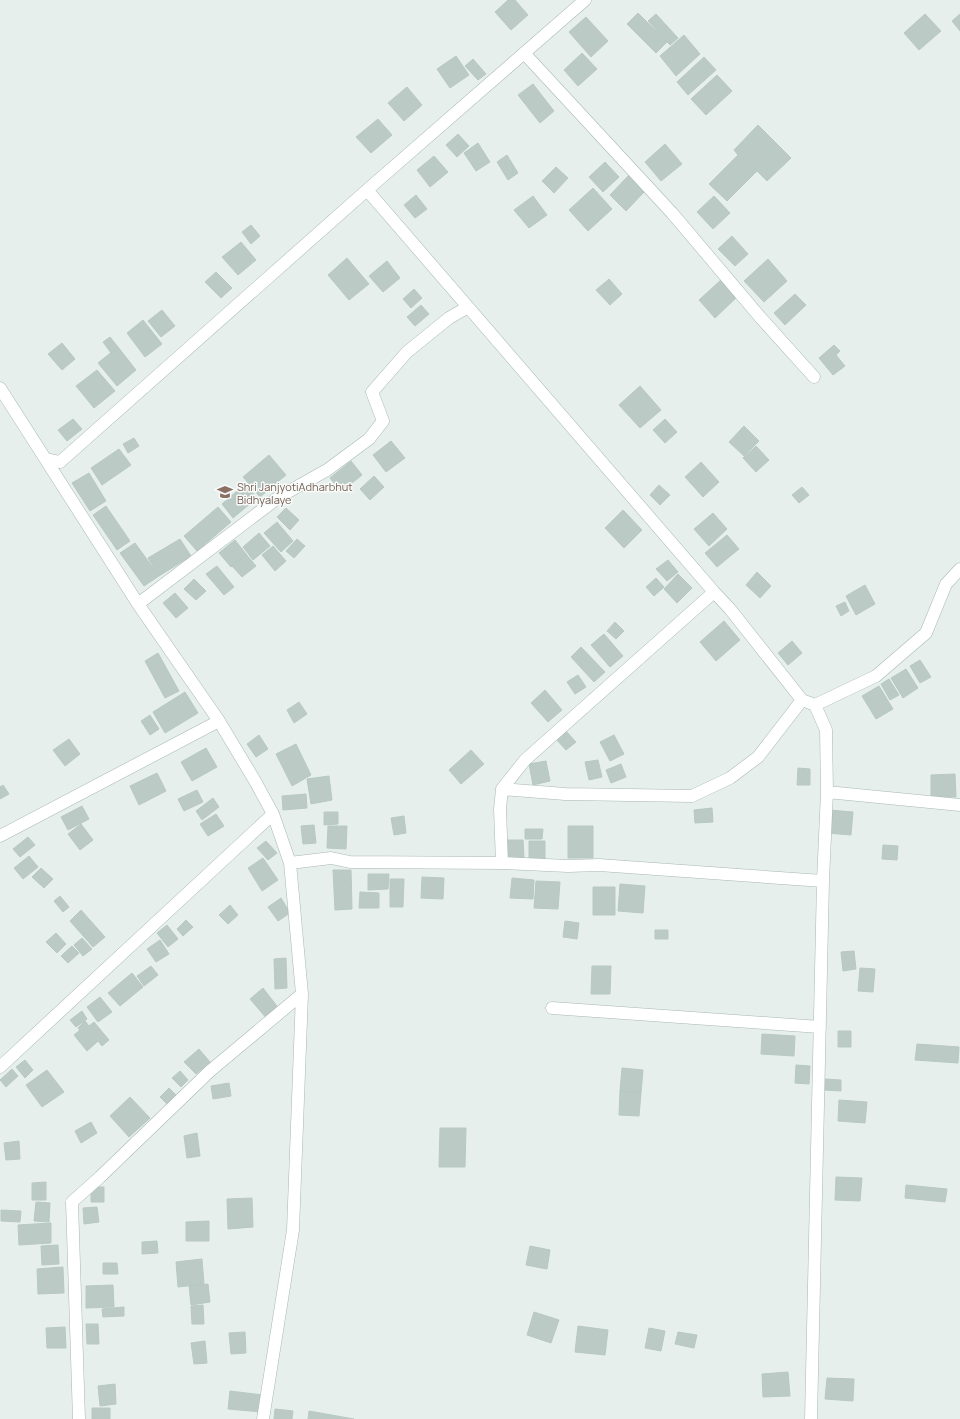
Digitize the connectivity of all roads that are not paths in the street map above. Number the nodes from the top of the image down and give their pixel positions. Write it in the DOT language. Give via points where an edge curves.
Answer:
graph roads {
  1 [pos="584,0"];
  2 [pos="524,53"];
  3 [pos="367,190"];
  4 [pos="468,307"];
  5 [pos="814,377"];
  6 [pos="0,388"];
  7 [pos="46,459"];
  8 [pos="960,569"];
  9 [pos="714,592"];
  10 [pos="138,604"];
  11 [pos="802,700"];
  12 [pos="815,705"];
  13 [pos="218,721"];
  14 [pos="502,789"];
  15 [pos="827,792"];
  16 [pos="960,805"];
  17 [pos="274,814"];
  18 [pos="0,836"];
  19 [pos="290,863"];
  20 [pos="502,863"];
  21 [pos="823,881"];
  22 [pos="302,994"];
  23 [pos="552,1008"];
  24 [pos="820,1027"];
  25 [pos="0,1067"];
  26 [pos="79,1419"];
  27 [pos="263,1419"];
  28 [pos="811,1419"];
  1 -- 2 [label="street"];
  2 -- 3 [label="street"];
  2 -- 5 [label="street" via="672,213"];
  3 -- 4 [label="street"];
  3 -- 7 [label="street" via="60,462"];
  4 -- 9 [label="street"];
  4 -- 10 [label="street" via="449,318 407,352 372,392 383,421 369,439 327,470 279,497"];
  6 -- 7 [label="street"];
  7 -- 10 [label="street"];
  8 -- 12 [label="street" via="946,584 926,632 876,676"];
  9 -- 11 [label="street"];
  9 -- 14 [label="street" via="525,760"];
  10 -- 13 [label="street"];
  11 -- 12 [label="street"];
  11 -- 14 [label="street" via="758,756 730,778 692,796 565,794"];
  12 -- 15 [label="street" via="826,730"];
  13 -- 17 [label="street"];
  13 -- 18 [label="street"];
  14 -- 20 [label="street"];
  15 -- 16 [label="street"];
  15 -- 21 [label="street"];
  17 -- 19 [label="street"];
  17 -- 25 [label="street"];
  19 -- 20 [label="street" via="331,858 350,862"];
  19 -- 22 [label="street"];
  20 -- 21 [label="street" via="568,866 599,864"];
  21 -- 24 [label="street"];
  22 -- 26 [label="street" via="210,1071 72,1202"];
  22 -- 27 [label="street" via="293,1230"];
  23 -- 24 [label="street"];
  24 -- 28 [label="street"];
}
